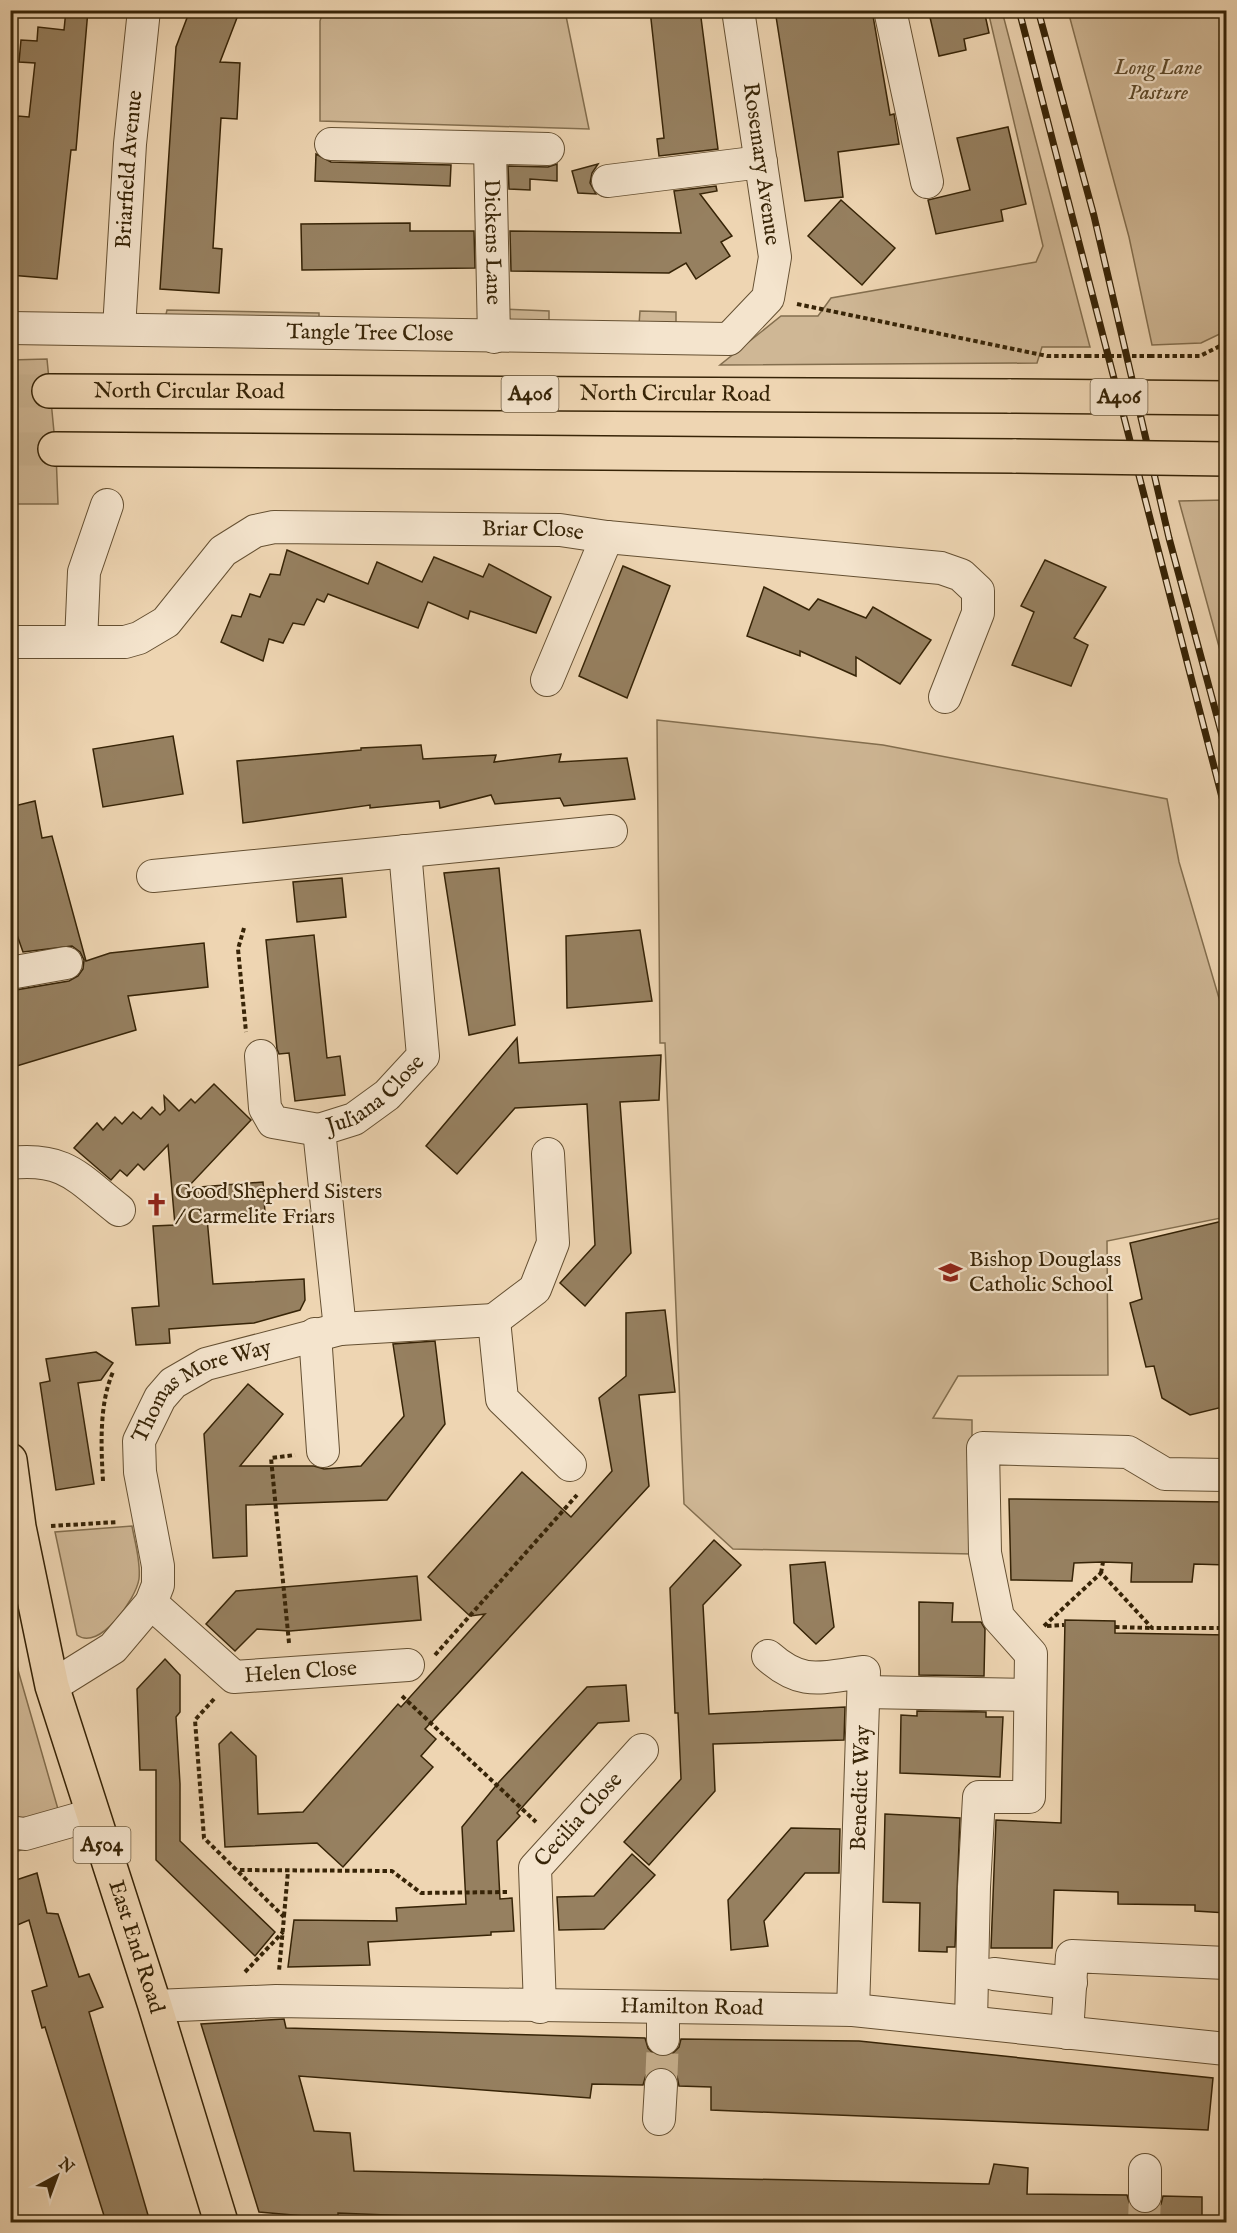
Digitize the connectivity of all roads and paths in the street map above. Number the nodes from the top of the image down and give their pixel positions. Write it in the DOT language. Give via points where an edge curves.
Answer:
graph roads {
  1 [pos="144,10"];
  2 [pos="738,10"];
  3 [pos="890,10"];
  4 [pos="331,144"];
  5 [pos="490,148"];
  6 [pos="548,149"];
  7 [pos="761,162"];
  8 [pos="608,181"];
  9 [pos="927,182"];
  10 [pos="794,303"];
  11 [pos="10,328"];
  12 [pos="119,329"];
  13 [pos="494,337"];
  14 [pos="729,339"];
  15 [pos="1227,343"];
  16 [pos="49,391"];
  17 [pos="1227,398"];
  18 [pos="55,449"];
  19 [pos="1227,459"];
  20 [pos="107,505"];
  21 [pos="607,537"];
  22 [pos="10,642"];
  23 [pos="81,642"];
  24 [pos="548,680"];
  25 [pos="945,698"];
  26 [pos="611,831"];
  27 [pos="405,851"];
  28 [pos="153,876"];
  29 [pos="244,927"];
  30 [pos="66,963"];
  31 [pos="10,973"];
  32 [pos="261,1056"];
  33 [pos="319,1130"];
  34 [pos="548,1154"];
  35 [pos="10,1163"];
  36 [pos="119,1210"];
  37 [pos="494,1320"];
  38 [pos="328,1331"];
  39 [pos="113,1372"];
  40 [pos="323,1452"];
  41 [pos="11,1463"];
  42 [pos="570,1466"];
  43 [pos="1227,1475"];
  44 [pos="103,1480"];
  45 [pos="149,1521"];
  46 [pos="19,1527"];
  47 [pos="1103,1562"];
  48 [pos="1222,1565"];
  49 [pos="1227,1571"];
  50 [pos="1101,1573"];
  51 [pos="151,1603"];
  52 [pos="1038,1620"];
  53 [pos="1115,1627"];
  54 [pos="1152,1628"];
  55 [pos="1227,1628"];
  56 [pos="768,1656"];
  57 [pos="408,1665"];
  58 [pos="226,1670"];
  59 [pos="292,1672"];
  60 [pos="52,1686"];
  61 [pos="864,1692"];
  62 [pos="1030,1695"];
  63 [pos="642,1750"];
  64 [pos="92,1815"];
  65 [pos="10,1832"];
  66 [pos="558,1843"];
  67 [pos="239,1870"];
  68 [pos="288,1871"];
  69 [pos="536,1891"];
  70 [pos="284,1917"];
  71 [pos="284,1931"];
  72 [pos="1227,1963"];
  73 [pos="994,1974"];
  74 [pos="1071,1983"];
  75 [pos="276,2001"];
  76 [pos="215,2003"];
  77 [pos="155,2006"];
  78 [pos="540,2007"];
  79 [pos="663,2008"];
  80 [pos="853,2010"];
  81 [pos="971,2022"];
  82 [pos="1067,2033"];
  83 [pos="663,2038"];
  84 [pos="1227,2049"];
  85 [pos="661,2085"];
  86 [pos="659,2119"];
  87 [pos="221,2223"];
  1 -- 12 [label="street, Briarfield Avenue" via="130,144"];
  2 -- 7 [label="street, Rosemary Avenue"];
  3 -- 9 [label="street"];
  4 -- 5 [label="street"];
  5 -- 6 [label="street"];
  5 -- 13 [label="street, Dickens Lane"];
  7 -- 8 [label="street"];
  7 -- 14 [label="street, Rosemary Avenue" via="775,257 768,298"];
  10 -- 15 [label="path, bridge" via="1047,356 1200,356"];
  11 -- 12 [label="street, Tangle Tree Close"];
  12 -- 13 [label="street, Tangle Tree Close"];
  13 -- 14 [label="street, Tangle Tree Close"];
  16 -- 17 [label="main road, North Circular Road / A406, bridge"];
  18 -- 19 [label="main road, bridge"];
  20 -- 23 [label="street" via="84,572"];
  21 -- 23 [label="street, Briar Close" via="560,530 274,527 255,531 223,550 166,622 151,631 125,642"];
  21 -- 24 [label="street"];
  21 -- 25 [label="street, Briar Close" via="941,568 961,574 978,591 978,613"];
  22 -- 23 [label="street, Briar Close"];
  26 -- 27 [label="street"];
  27 -- 28 [label="street"];
  27 -- 33 [label="street, Juliana Close" via="423,1056 387,1095 354,1119"];
  29 -- 32 [label="path" via="238,949 246,1033"];
  30 -- 31 [label="street"];
  32 -- 33 [label="street" via="265,1108 273,1122"];
  33 -- 38 [label="street, Juliana Close"];
  34 -- 37 [label="street" via="553,1243 534,1289"];
  35 -- 36 [label="street" via="35,1160 58,1164"];
  37 -- 38 [label="street, Thomas More Way"];
  37 -- 42 [label="street" via="502,1400"];
  38 -- 40 [label="street, Juliana Close"];
  38 -- 45 [label="street, Thomas More Way" via="206,1364 173,1383 160,1398 139,1441"];
  39 -- 44 [label="path" via="106,1388"];
  40 -- 59 [label="path" via="271,1458"];
  41 -- 46 [label="main road, East End Road / A504"];
  42 -- 57 [label="path" via="587,1484 425,1667"];
  43 -- 62 [label="street" via="1165,1474 1128,1452 983,1448 985,1553 998,1617 1031,1654"];
  45 -- 46 [label="path"];
  45 -- 51 [label="street, Thomas More Way" via="158,1566 158,1585"];
  46 -- 60 [label="main road, East End Road / A504"];
  47 -- 50 [label="path"];
  48 -- 49 [label="path"];
  50 -- 52 [label="path" via="1044,1626"];
  50 -- 54 [label="path"];
  51 -- 58 [label="street, Helen Close"];
  51 -- 60 [label="street, Thomas More Way" via="113,1648"];
  53 -- 54 [label="path"];
  54 -- 55 [label="path"];
  56 -- 61 [label="street, Benedict Way" via="785,1671 806,1679 864,1672"];
  57 -- 59 [label="street, Helen Close"];
  57 -- 66 [label="path" via="402,1697"];
  58 -- 59 [label="street, Helen Close"];
  58 -- 67 [label="path" via="195,1720 204,1838"];
  60 -- 64 [label="main road, East End Road / A504"];
  61 -- 62 [label="street"];
  61 -- 80 [label="street, Benedict Way"];
  62 -- 81 [label="street" via="1029,1797 979,1797"];
  63 -- 66 [label="street, Cecilia Close"];
  64 -- 65 [label="street" via="25,1834"];
  64 -- 77 [label="main road, East End Road / A504"];
  66 -- 69 [label="street, Cecilia Close" via="536,1868"];
  67 -- 68 [label="path"];
  67 -- 70 [label="path"];
  68 -- 69 [label="path" via="392,1871 421,1893"];
  68 -- 70 [label="path"];
  69 -- 78 [label="street, Cecilia Close"];
  70 -- 71 [label="path"];
  71 -- 75 [label="path"];
  71 -- 76 [label="path"];
  72 -- 74 [label="street" via="1072,1956"];
  73 -- 74 [label="street"];
  74 -- 82 [label="street"];
  75 -- 76 [label="street, Hamilton Road"];
  75 -- 78 [label="street, Hamilton Road"];
  76 -- 77 [label="street, Hamilton Road"];
  77 -- 87 [label="main road, East End Road / A504"];
  78 -- 79 [label="street, Hamilton Road"];
  79 -- 80 [label="street, Hamilton Road"];
  79 -- 83 [label="street"];
  80 -- 81 [label="street, Hamilton Road"];
  81 -- 82 [label="street, Hamilton Road"];
  82 -- 84 [label="street, Hamilton Road"];
  85 -- 86 [label="street"];
}
